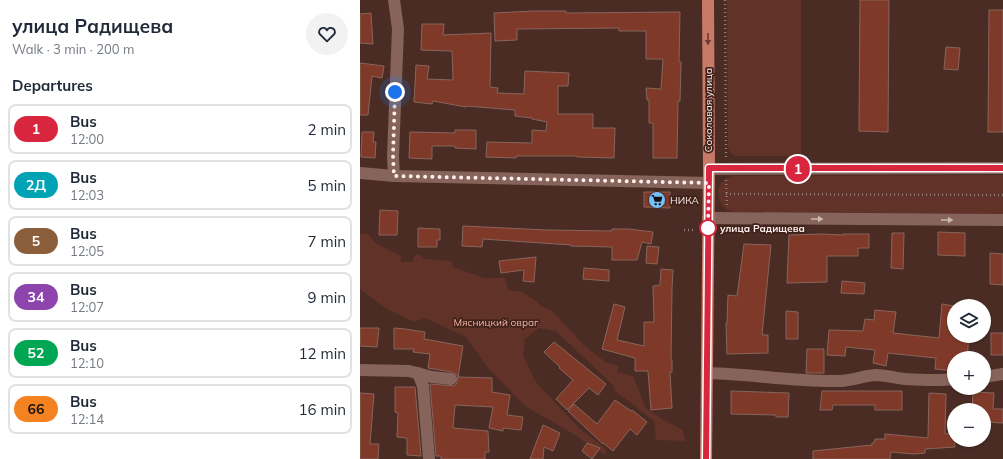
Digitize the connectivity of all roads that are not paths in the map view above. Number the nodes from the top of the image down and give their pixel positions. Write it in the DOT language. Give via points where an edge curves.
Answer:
graph roads {
  1 [pos="394,0"];
  2 [pos="708,0"];
  3 [pos="709,168"];
  4 [pos="1003,168"];
  5 [pos="360,173"];
  6 [pos="394,176"];
  7 [pos="709,183"];
  8 [pos="708,218"];
  9 [pos="1003,220"];
  10 [pos="360,370"];
  11 [pos="708,373"];
  12 [pos="418,374"];
  13 [pos="1003,374"];
  14 [pos="991,376"];
  15 [pos="451,378"];
  16 [pos="947,380"];
  17 [pos="429,459"];
  18 [pos="706,459"];
  1 -- 6 [label="street" via="398,29"];
  2 -- 3 [label="main road, Соколовая улица, one-way"];
  3 -- 4 [label="street"];
  3 -- 7 [label="main road, Соколовая улица"];
  5 -- 6 [label="street"];
  6 -- 7 [label="street"];
  7 -- 8 [label="main road, Соколовая улица"];
  8 -- 9 [label="street, one-way"];
  8 -- 11 [label="main road, Соколовая улица"];
  10 -- 12 [label="street" via="409,371"];
  11 -- 16 [label="street" via="805,381 847,381 876,375"];
  11 -- 18 [label="main road, Соколовая улица"];
  12 -- 15 [label="street"];
  12 -- 17 [label="street" via="423,386"];
  13 -- 14 [label="street"];
}
